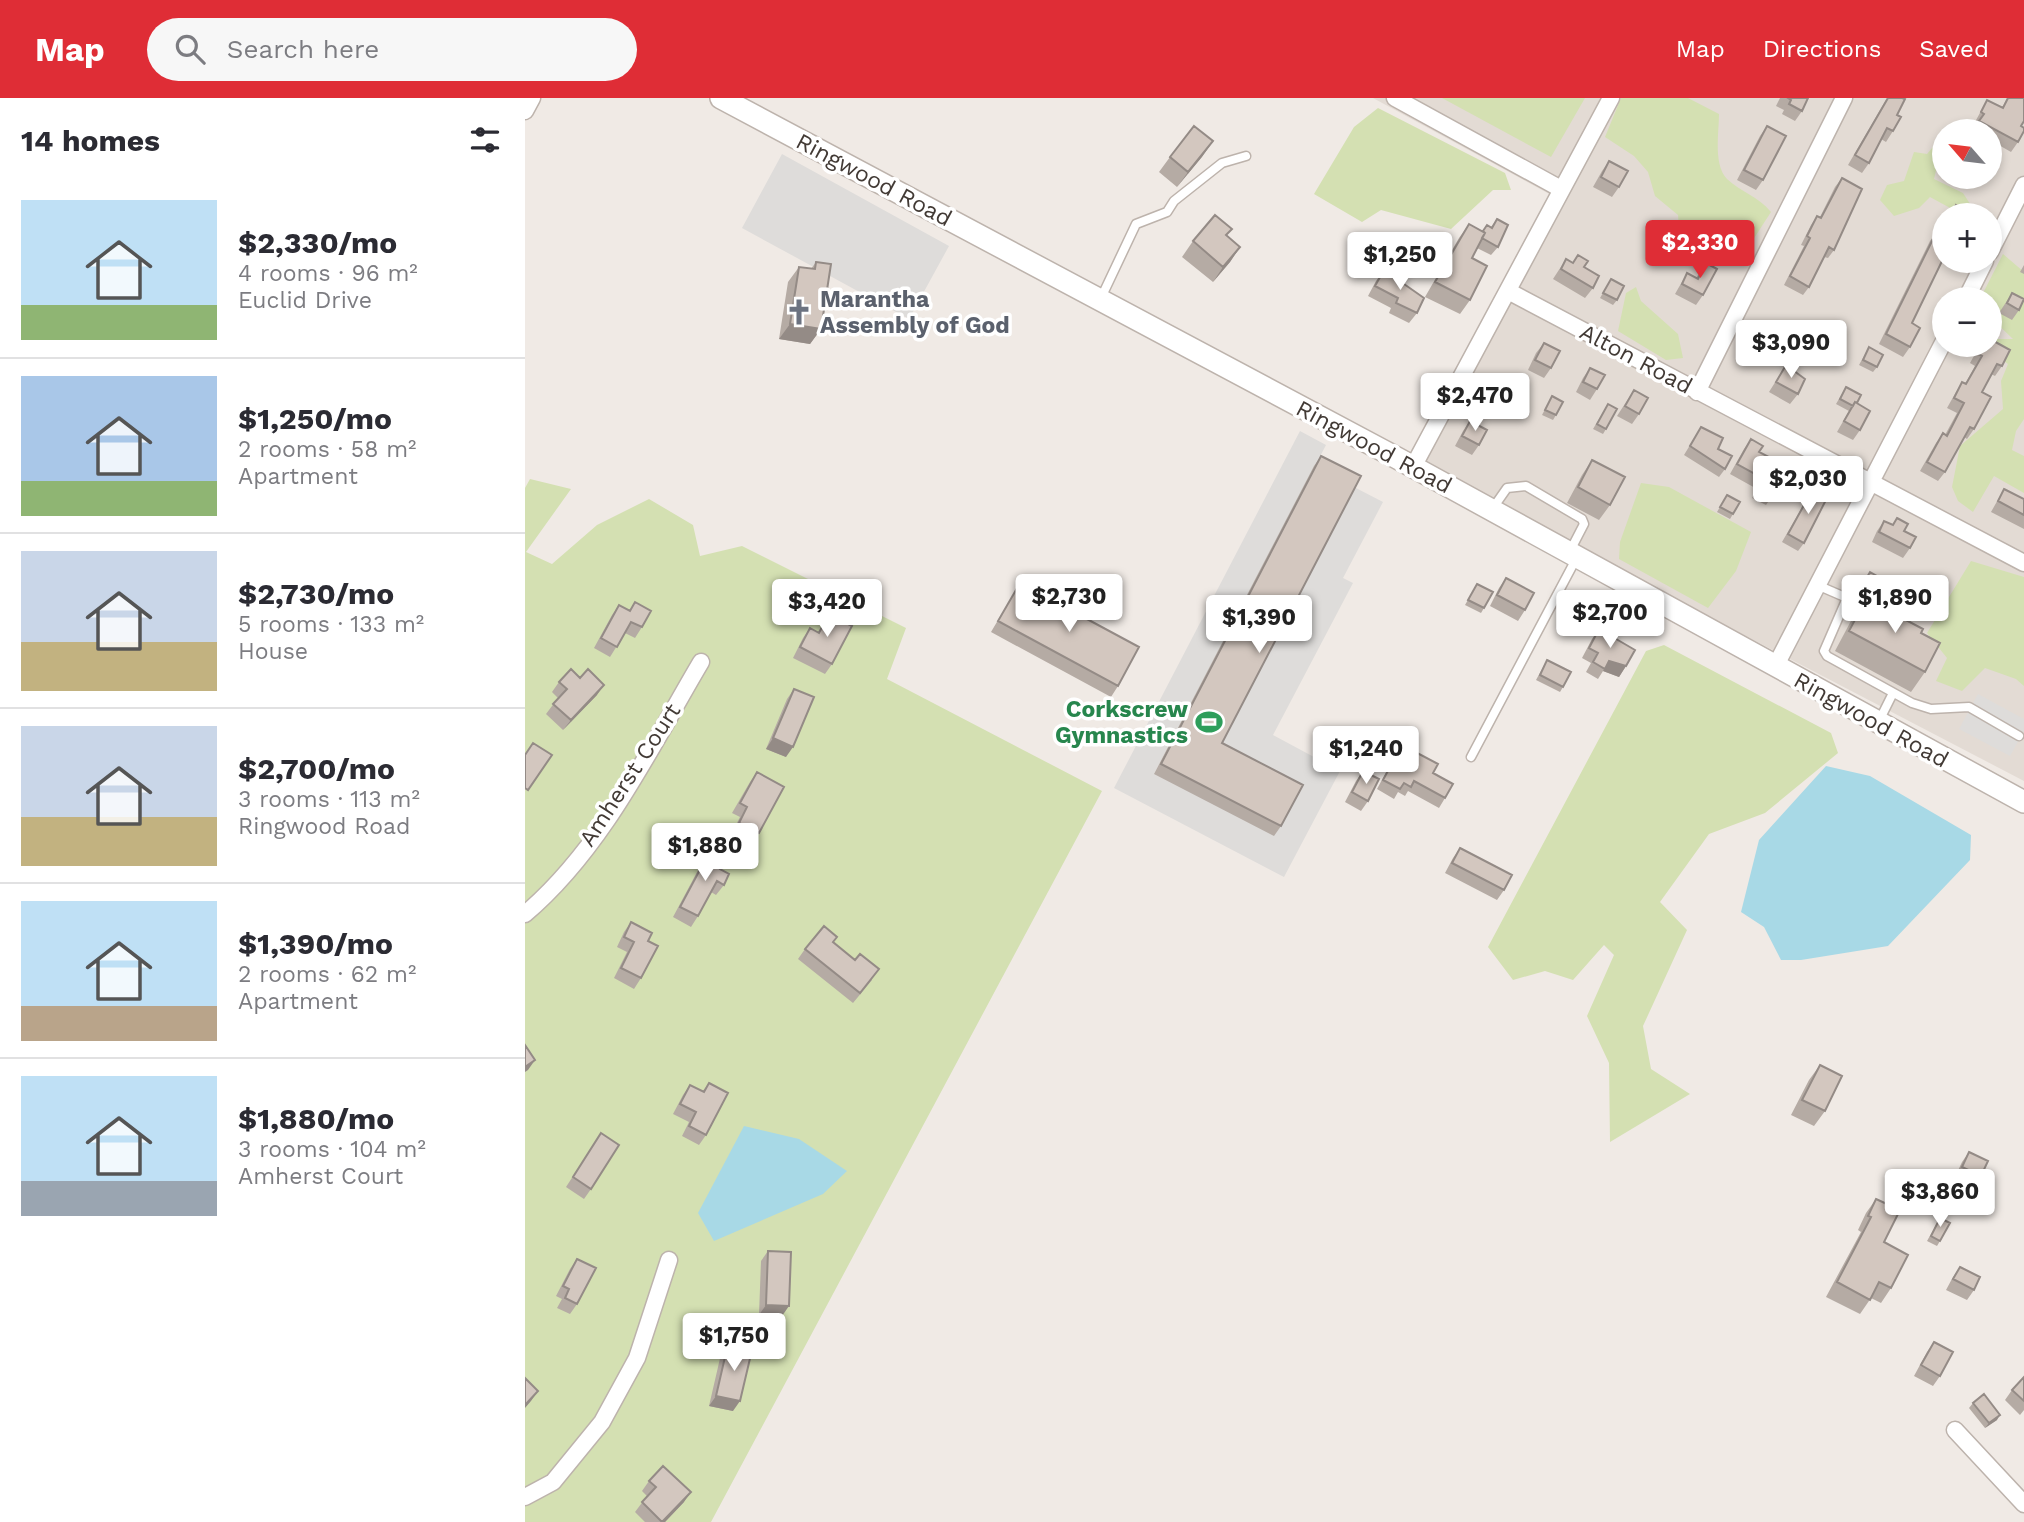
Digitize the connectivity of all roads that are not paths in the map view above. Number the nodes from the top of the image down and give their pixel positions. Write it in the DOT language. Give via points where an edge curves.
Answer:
graph roads {
  1 [pos="532,98"];
  2 [pos="721,98"];
  3 [pos="1395,98"];
  4 [pos="1611,98"];
  5 [pos="1845,98"];
  6 [pos="525,111"];
  7 [pos="1246,156"];
  8 [pos="2024,185"];
  9 [pos="1562,189"];
  10 [pos="2002,228"];
  11 [pos="1508,291"];
  12 [pos="1099,300"];
  13 [pos="1936,357"];
  14 [pos="1697,391"];
  15 [pos="1413,467"];
  16 [pos="1872,483"];
  17 [pos="1491,510"];
  18 [pos="1573,556"];
  19 [pos="2024,563"];
  20 [pos="1817,585"];
  21 [pos="701,662"];
  22 [pos="1775,667"];
  23 [pos="1893,693"];
  24 [pos="1878,723"];
  25 [pos="2019,736"];
  26 [pos="1471,757"];
  27 [pos="2024,802"];
  28 [pos="525,914"];
  29 [pos="669,1260"];
  30 [pos="1955,1430"];
  31 [pos="525,1497"];
  32 [pos="2024,1504"];
  1 -- 6 [label="street"];
  2 -- 12 [label="street, Ringwood Road"];
  3 -- 9 [label="street"];
  4 -- 9 [label="street"];
  5 -- 14 [label="street"];
  7 -- 12 [label="lane" via="1222,163 1174,201 1167,212 1136,224"];
  8 -- 10 [label="street"];
  9 -- 11 [label="street"];
  11 -- 14 [label="street, Alton Road"];
  11 -- 15 [label="street"];
  12 -- 15 [label="street, Ringwood Road"];
  13 -- 16 [label="street"];
  14 -- 16 [label="street, Alton Road"];
  15 -- 17 [label="street, Ringwood Road"];
  16 -- 19 [label="street, Alton Road"];
  16 -- 20 [label="street"];
  17 -- 18 [label="street, Ringwood Road"];
  17 -- 18 [label="lane" via="1507,488 1526,486 1581,519 1584,524"];
  18 -- 22 [label="street, Ringwood Road"];
  18 -- 26 [label="lane"];
  20 -- 22 [label="street"];
  20 -- 23 [label="lane" via="1847,598 1824,651 1827,656"];
  21 -- 28 [label="street, Amherst Court" via="606,821 546,896"];
  22 -- 24 [label="street, Ringwood Road"];
  23 -- 24 [label="lane"];
  23 -- 25 [label="lane" via="1931,709 1969,708"];
  24 -- 27 [label="street, Ringwood Road"];
  29 -- 31 [label="street" via="637,1358 602,1422 553,1482"];
  30 -- 32 [label="street"];
}
